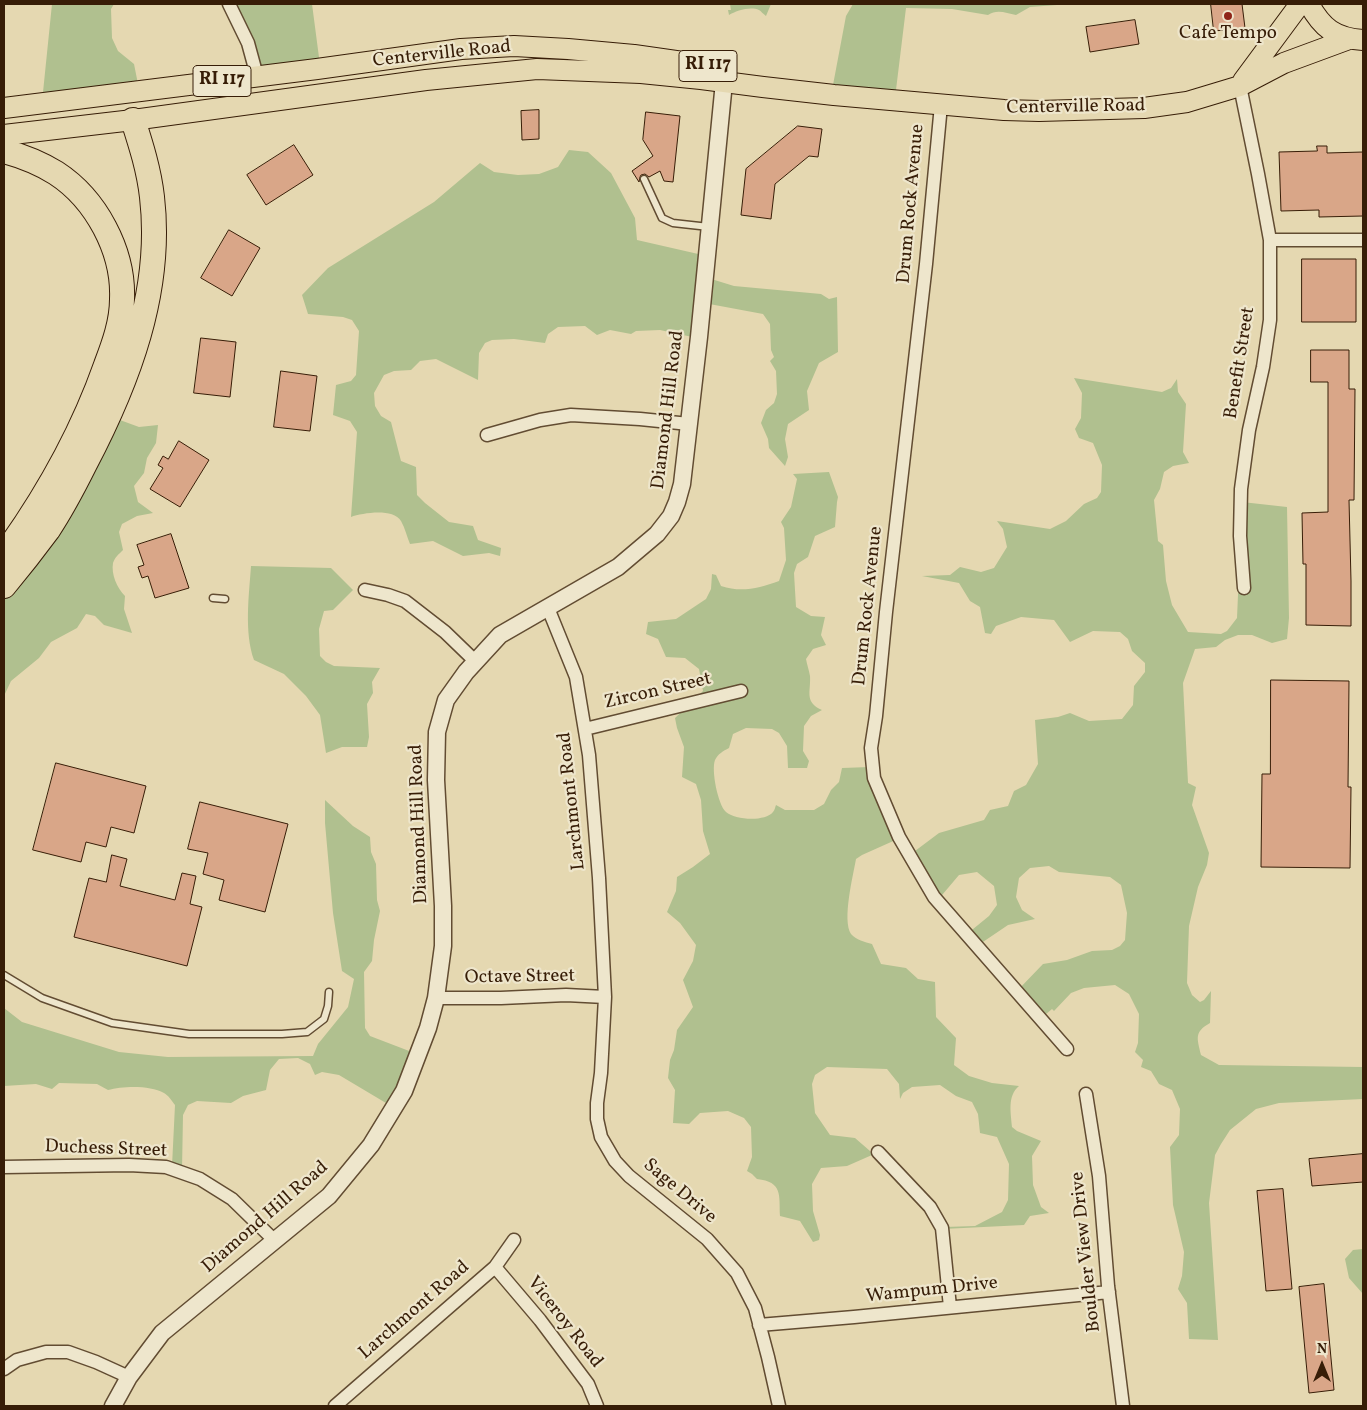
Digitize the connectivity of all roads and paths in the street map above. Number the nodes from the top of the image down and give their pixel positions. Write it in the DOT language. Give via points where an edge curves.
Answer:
graph roads {
  1 [pos="229,4"];
  2 [pos="1300,4"];
  3 [pos="1309,4"];
  4 [pos="1360,40"];
  5 [pos="461,49"];
  6 [pos="440,53"];
  7 [pos="725,75"];
  8 [pos="257,76"];
  9 [pos="469,76"];
  10 [pos="446,78"];
  11 [pos="1240,86"];
  12 [pos="114,94"];
  13 [pos="941,105"];
  14 [pos="4,108"];
  15 [pos="133,120"];
  16 [pos="4,135"];
  17 [pos="4,151"];
  18 [pos="644,179"];
  19 [pos="710,228"];
  20 [pos="1270,240"];
  21 [pos="1363,240"];
  22 [pos="689,424"];
  23 [pos="487,435"];
  24 [pos="4,555"];
  25 [pos="4,586"];
  26 [pos="1244,588"];
  27 [pos="365,590"];
  28 [pos="213,598"];
  29 [pos="225,599"];
  30 [pos="548,608"];
  31 [pos="475,661"];
  32 [pos="741,691"];
  33 [pos="585,729"];
  34 [pos="4,975"];
  35 [pos="328,992"];
  36 [pos="605,997"];
  37 [pos="436,998"];
  38 [pos="1067,1049"];
  39 [pos="1086,1094"];
  40 [pos="878,1152"];
  41 [pos="4,1166"];
  42 [pos="274,1240"];
  43 [pos="514,1240"];
  44 [pos="495,1266"];
  45 [pos="1109,1292"];
  46 [pos="950,1307"];
  47 [pos="759,1325"];
  48 [pos="4,1369"];
  49 [pos="129,1377"];
  50 [pos="113,1406"];
  51 [pos="335,1406"];
  52 [pos="597,1406"];
  53 [pos="779,1406"];
  54 [pos="1123,1406"];
  1 -- 8 [label="street" via="248,43"];
  2 -- 11 [label="main road"];
  3 -- 4 [label="main road" via="1318,20 1332,32"];
  4 -- 11 [label="main road, Centerville Road / RI 117" via="1284,63"];
  5 -- 6 [label="main road, Centerville Road / RI 117"];
  5 -- 7 [label="main road, Centerville Road / RI 117" via="514,46 634,55"];
  5 -- 9 [label="main road"];
  6 -- 8 [label="main road, Centerville Road / RI 117"];
  6 -- 10 [label="main road"];
  7 -- 9 [label="main road, Centerville Road / RI 117" via="537,69"];
  7 -- 13 [label="main road, Centerville Road / RI 117" via="780,89"];
  7 -- 19 [label="street, Diamond Hill Road"];
  8 -- 12 [label="main road, Centerville Road / RI 117"];
  9 -- 10 [label="main road, Centerville Road / RI 117"];
  10 -- 15 [label="main road, Centerville Road / RI 117"];
  11 -- 13 [label="main road, Centerville Road / RI 117" via="1187,102 1144,108 1039,111"];
  11 -- 20 [label="street, Benefit Street"];
  12 -- 14 [label="main road, Centerville Road / RI 117"];
  12 -- 15 [label="main road"];
  13 -- 38 [label="street, Drum Rock Avenue" via="926,264 870,748 874,778 899,837 934,897"];
  15 -- 16 [label="main road, Centerville Road / RI 117"];
  15 -- 25 [label="highway" via="148,172 154,214 150,290 137,345 112,410 72,490 48,529"];
  17 -- 24 [label="highway" via="41,164 87,201 108,233 120,275 122,299 120,321 98,390 56,474"];
  18 -- 19 [label="lane" via="662,218 673,223"];
  19 -- 22 [label="street, Diamond Hill Road"];
  20 -- 21 [label="street"];
  20 -- 26 [label="street, Benefit Street" via="1270,320 1249,430 1242,489 1240,536"];
  22 -- 23 [label="street" via="571,415"];
  22 -- 30 [label="street, Diamond Hill Road" via="682,484 671,516 657,534 618,567"];
  27 -- 31 [label="street" via="405,601"];
  28 -- 29 [label="lane"];
  30 -- 31 [label="street, Diamond Hill Road" via="500,635"];
  30 -- 33 [label="street, Larchmont Road" via="576,677"];
  31 -- 37 [label="street, Diamond Hill Road" via="446,700 437,732 443,946"];
  32 -- 33 [label="street, Zircon Street"];
  33 -- 36 [label="street, Larchmont Road" via="600,878"];
  34 -- 35 [label="lane" via="42,998 112,1023 189,1034 307,1032 324,1019"];
  36 -- 37 [label="street, Octave Street"];
  36 -- 47 [label="street, Sage Drive" via="597,1103 601,1137 615,1161 629,1176 707,1239 737,1273 755,1308"];
  37 -- 42 [label="street, Diamond Hill Road" via="404,1091 371,1145 328,1196"];
  39 -- 45 [label="street, Boulder View Drive" via="1099,1176"];
  40 -- 46 [label="street" via="930,1207 942,1228"];
  41 -- 42 [label="street, Duchess Street" via="166,1167 200,1179 232,1199"];
  42 -- 49 [label="street, Diamond Hill Road" via="162,1333"];
  43 -- 44 [label="street, Larchmont Road"];
  44 -- 51 [label="street, Larchmont Road"];
  44 -- 52 [label="street, Viceroy Road" via="588,1384"];
  45 -- 46 [label="street, Wampum Drive"];
  45 -- 54 [label="street, Boulder View Drive"];
  46 -- 47 [label="street, Wampum Drive"];
  47 -- 53 [label="street, Sage Drive"];
  48 -- 49 [label="street" via="17,1360 46,1352 68,1352"];
  49 -- 50 [label="street, Diamond Hill Road"];
}
